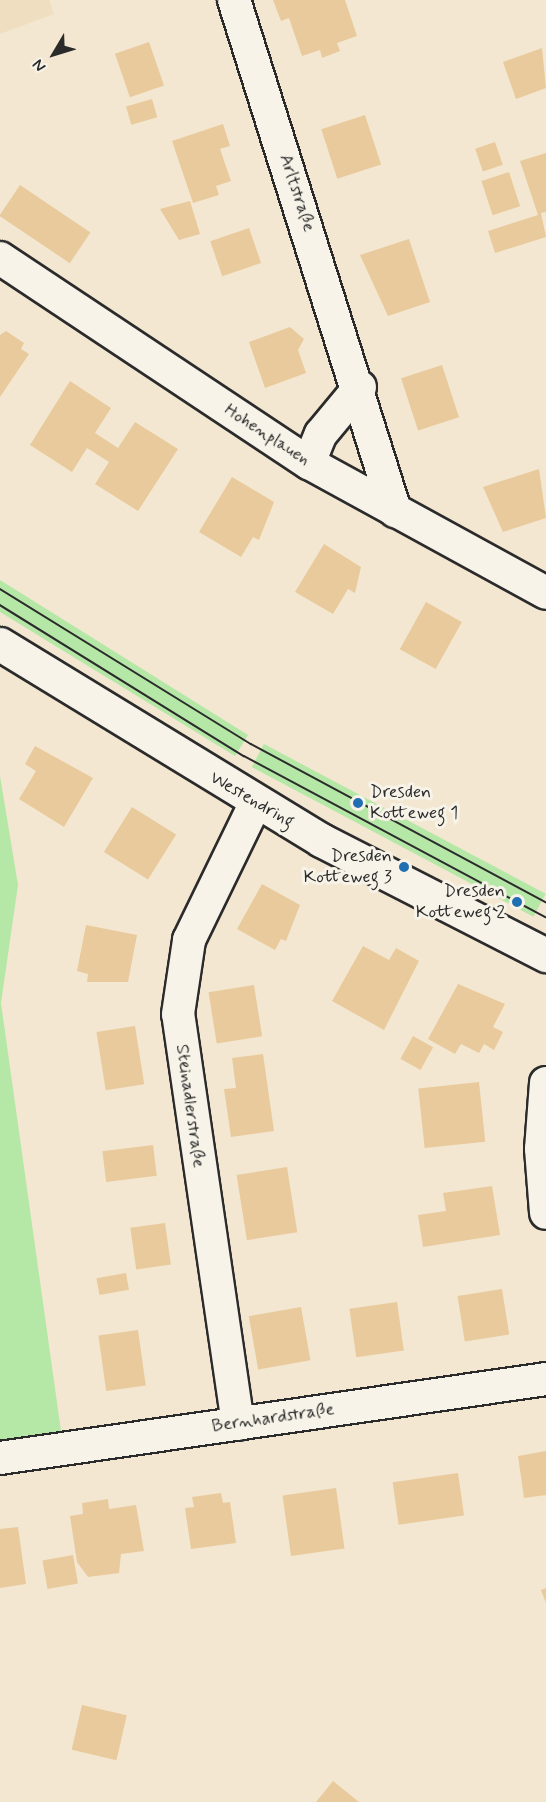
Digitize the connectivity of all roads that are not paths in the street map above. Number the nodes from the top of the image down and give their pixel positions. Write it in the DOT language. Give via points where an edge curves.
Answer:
graph roads {
  1 [pos="234,0"];
  2 [pos="0,258"];
  3 [pos="360,387"];
  4 [pos="309,463"];
  5 [pos="395,511"];
  6 [pos="546,593"];
  7 [pos="0,644"];
  8 [pos="256,802"];
  9 [pos="546,955"];
  10 [pos="546,1083"];
  11 [pos="546,1213"];
  12 [pos="546,1379"];
  13 [pos="237,1424"];
  14 [pos="0,1458"];
  1 -- 3 [label="street, Arltstraße"];
  2 -- 4 [label="street, Hohenplauen"];
  3 -- 4 [label="street" via="321,434"];
  3 -- 5 [label="street, Arltstraße"];
  4 -- 5 [label="street, Hohenplauen"];
  5 -- 6 [label="street, Hohenplauen"];
  7 -- 8 [label="street, Westendring"];
  8 -- 9 [label="street, Westendring"];
  8 -- 13 [label="street, Steinadlerstraße" via="189,940 178,1014"];
  10 -- 11 [label="street" via="541,1149"];
  12 -- 13 [label="street, Bernhardstraße"];
  13 -- 14 [label="street, Bernhardstraße"];
}
